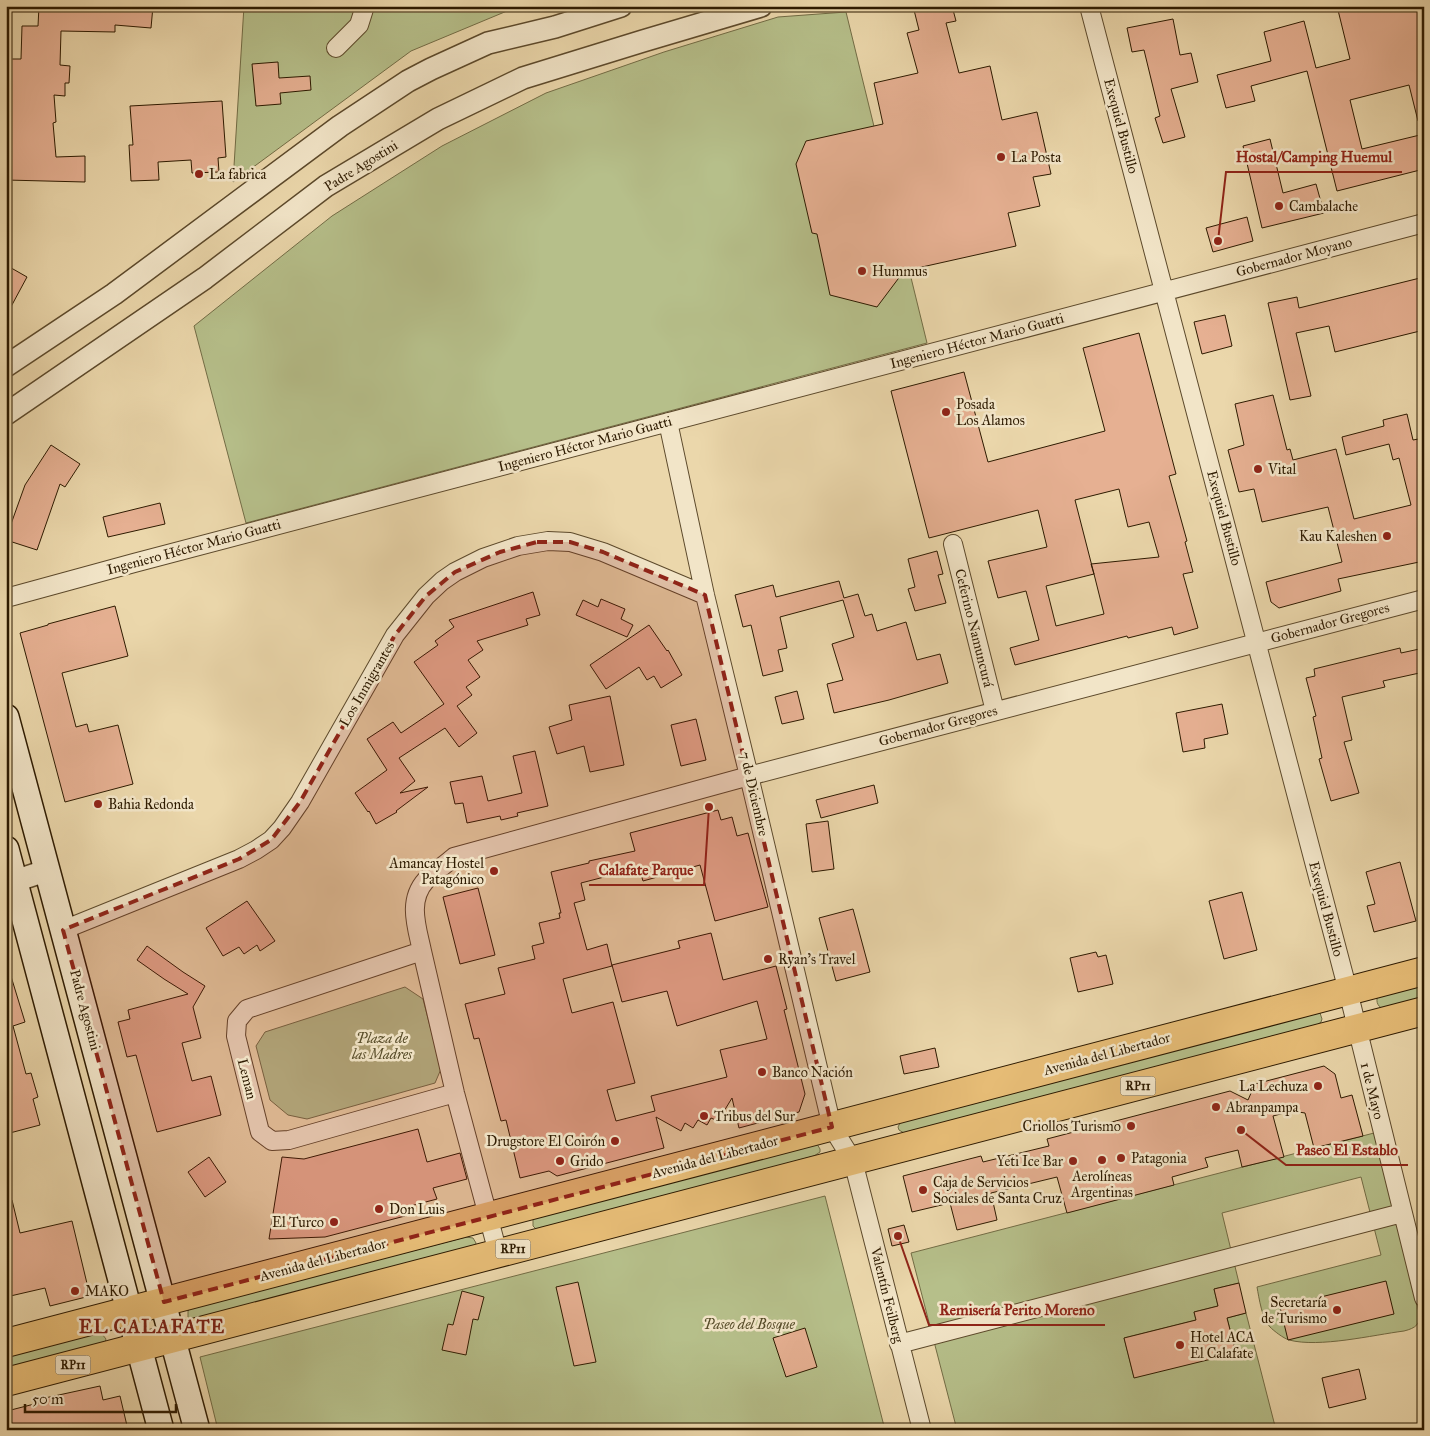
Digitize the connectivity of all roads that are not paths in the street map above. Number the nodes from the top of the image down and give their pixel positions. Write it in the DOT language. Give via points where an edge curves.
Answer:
graph roads {
  1 [pos="365,6"];
  2 [pos="621,6"];
  3 [pos="761,6"];
  4 [pos="1090,6"];
  5 [pos="336,48"];
  6 [pos="1424,223"];
  7 [pos="1165,291"];
  8 [pos="6,366"];
  9 [pos="6,414"];
  10 [pos="668,422"];
  11 [pos="952,544"];
  12 [pos="705,595"];
  13 [pos="6,598"];
  14 [pos="1424,599"];
  15 [pos="1256,643"];
  16 [pos="995,711"];
  17 [pos="6,717"];
  18 [pos="750,776"];
  19 [pos="6,849"];
  20 [pos="48,870"];
  21 [pos="11,882"];
  22 [pos="64,930"];
  23 [pos="422,951"];
  24 [pos="1424,971"];
  25 [pos="1348,991"];
  26 [pos="1424,1011"];
  27 [pos="1357,1029"];
  28 [pos="455,1093"];
  29 [pos="832,1127"];
  30 [pos="853,1161"];
  31 [pos="1402,1213"];
  32 [pos="489,1217"];
  33 [pos="498,1253"];
  34 [pos="1424,1298"];
  35 [pos="164,1302"];
  36 [pos="130,1311"];
  37 [pos="173,1338"];
  38 [pos="6,1343"];
  39 [pos="899,1344"];
  40 [pos="140,1347"];
  41 [pos="6,1382"];
  42 [pos="161,1430"];
  43 [pos="197,1430"];
  44 [pos="922,1430"];
  1 -- 5 [label="street" via="359,25"];
  2 -- 8 [label="street" via="555,27 488,43 408,81 340,126 90,310"];
  3 -- 9 [label="street, Padre Agostini" via="523,78 438,119 326,186 198,283"];
  4 -- 7 [label="street, Exequiel Bustillo"];
  6 -- 7 [label="street, Gobernador Moyano"];
  7 -- 10 [label="street, Ingeniero Héctor Mario Guatti"];
  7 -- 15 [label="street, Exequiel Bustillo"];
  10 -- 12 [label="street, 7 de Diciembre"];
  10 -- 13 [label="street, Ingeniero Héctor Mario Guatti"];
  11 -- 16 [label="street, Ceferino Namuncurá"];
  12 -- 18 [label="street, 7 de Diciembre"];
  12 -- 22 [label="street, Los Inmigrantes" via="610,554 570,542 548,541 518,546 468,565 442,581 426,596 395,635 300,802 277,834 240,859"];
  14 -- 15 [label="street, Gobernador Gregores"];
  15 -- 16 [label="street, Gobernador Gregores"];
  15 -- 25 [label="street, Exequiel Bustillo"];
  16 -- 18 [label="street, Gobernador Gregores"];
  17 -- 20 [label="main road, Padre Agostini"];
  18 -- 23 [label="street, Gobernador Gregores" via="454,857 425,881 416,898 414,915"];
  18 -- 29 [label="street, 7 de Diciembre"];
  19 -- 21 [label="main road"];
  20 -- 21 [label="street"];
  20 -- 22 [label="main road, Padre Agostini"];
  21 -- 36 [label="main road"];
  22 -- 35 [label="main road, Padre Agostini"];
  23 -- 28 [label="street"];
  23 -- 28 [label="street, Leman" via="247,1009 237,1021 236,1036 260,1132 272,1141 289,1140"];
  24 -- 25 [label="main road, Avenida del Libertador"];
  25 -- 27 [label="street, Exequiel Bustillo"];
  25 -- 29 [label="main road, Avenida del Libertador"];
  26 -- 27 [label="main road, RP11"];
  27 -- 30 [label="main road, RP11"];
  27 -- 31 [label="street, 1 de Mayo"];
  28 -- 32 [label="street"];
  29 -- 30 [label="street, 7 de Diciembre"];
  29 -- 32 [label="main road, Avenida del Libertador"];
  30 -- 33 [label="main road, RP11"];
  30 -- 39 [label="street, Valentín Feilberg"];
  31 -- 34 [label="street, 1 de Mayo"];
  31 -- 39 [label="street"];
  32 -- 33 [label="street"];
  32 -- 35 [label="main road, Avenida del Libertador"];
  33 -- 37 [label="main road, RP11"];
  35 -- 36 [label="main road, Avenida del Libertador"];
  35 -- 37 [label="main road, Padre Agostini"];
  36 -- 38 [label="main road, Avenida del Libertador"];
  36 -- 40 [label="main road"];
  37 -- 40 [label="main road, RP11"];
  37 -- 43 [label="main road, Padre Agostini"];
  39 -- 44 [label="street, Valentín Feilberg"];
  40 -- 41 [label="main road, RP11"];
  40 -- 42 [label="main road"];
}
